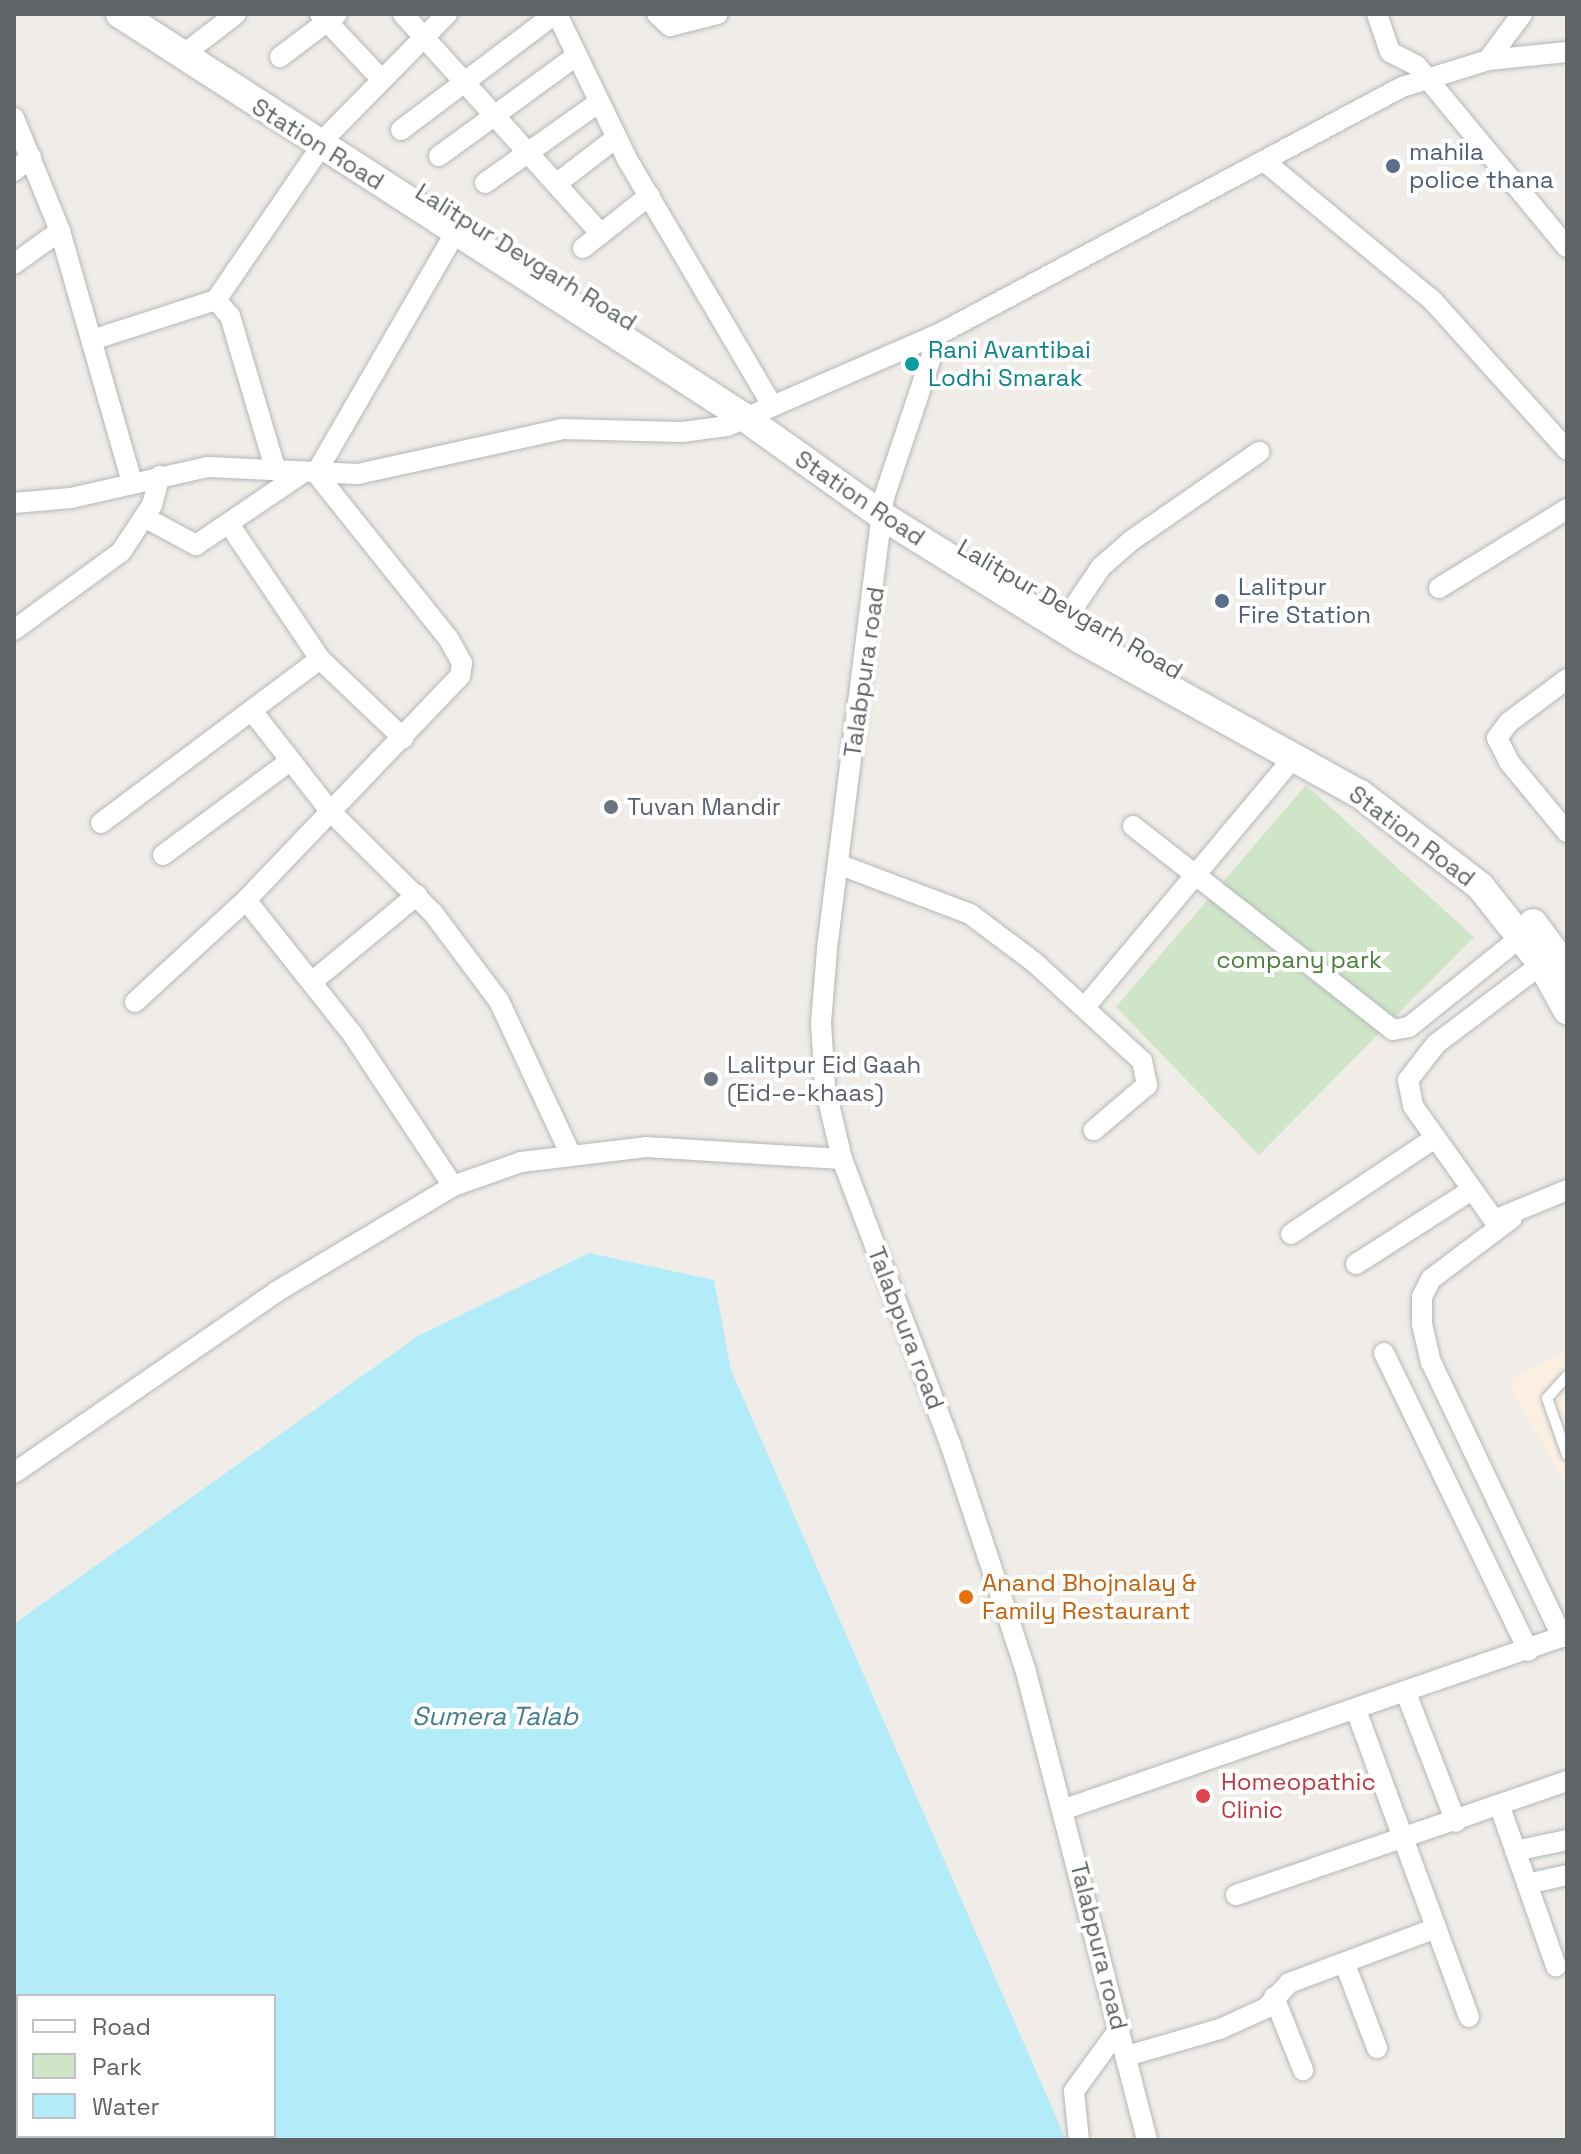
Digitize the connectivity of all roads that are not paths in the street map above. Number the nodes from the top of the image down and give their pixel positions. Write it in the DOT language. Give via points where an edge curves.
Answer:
graph roads {
  1 [pos="236,14"];
  2 [pos="403,14"];
  3 [pos="447,14"];
  4 [pos="556,14"];
  5 [pos="657,14"];
  6 [pos="718,14"];
  7 [pos="1377,14"];
  8 [pos="1522,14"];
  9 [pos="141,15"];
  10 [pos="328,17"];
  11 [pos="421,34"];
  12 [pos="193,47"];
  13 [pos="1567,52"];
  14 [pos="280,57"];
  15 [pos="575,57"];
  16 [pos="1488,60"];
  17 [pos="1427,77"];
  18 [pos="380,78"];
  19 [pos="465,83"];
  20 [pos="598,103"];
  21 [pos="494,115"];
  22 [pos="14,118"];
  23 [pos="401,130"];
  24 [pos="616,138"];
  25 [pos="325,140"];
  26 [pos="528,153"];
  27 [pos="439,156"];
  28 [pos="31,157"];
  29 [pos="1264,161"];
  30 [pos="14,171"];
  31 [pos="485,183"];
  32 [pos="556,184"];
  33 [pos="650,195"];
  34 [pos="457,230"];
  35 [pos="60,231"];
  36 [pos="601,234"];
  37 [pos="1567,247"];
  38 [pos="583,248"];
  39 [pos="14,264"];
  40 [pos="216,300"];
  41 [pos="939,334"];
  42 [pos="92,340"];
  43 [pos="758,411"];
  44 [pos="1567,450"];
  45 [pos="1259,452"];
  46 [pos="275,468"];
  47 [pos="310,473"];
  48 [pos="160,476"];
  49 [pos="132,482"];
  50 [pos="14,503"];
  51 [pos="884,507"];
  52 [pos="1567,509"];
  53 [pos="146,518"];
  54 [pos="229,524"];
  55 [pos="1439,588"];
  56 [pos="1070,613"];
  57 [pos="14,630"];
  58 [pos="320,659"];
  59 [pos="1567,679"];
  60 [pos="252,711"];
  61 [pos="403,738"];
  62 [pos="1296,755"];
  63 [pos="290,761"];
  64 [pos="331,812"];
  65 [pos="101,823"];
  66 [pos="1133,826"];
  67 [pos="1567,832"];
  68 [pos="163,855"];
  69 [pos="838,864"];
  70 [pos="1197,873"];
  71 [pos="417,895"];
  72 [pos="246,900"];
  73 [pos="1521,937"];
  74 [pos="1555,962"];
  75 [pos="313,981"];
  76 [pos="135,1002"];
  77 [pos="1085,1007"];
  78 [pos="1567,1010"];
  79 [pos="1094,1130"];
  80 [pos="1435,1138"];
  81 [pos="570,1153"];
  82 [pos="842,1159"];
  83 [pos="453,1186"];
  84 [pos="1567,1190"];
  85 [pos="1470,1191"];
  86 [pos="1512,1218"];
  87 [pos="1291,1234"];
  88 [pos="1356,1264"];
  89 [pos="1384,1353"];
  90 [pos="1567,1376"];
  91 [pos="1567,1455"];
  92 [pos="14,1473"];
  93 [pos="1565,1636"];
  94 [pos="1529,1651"];
  95 [pos="1406,1693"];
  96 [pos="1356,1710"];
  97 [pos="1567,1781"];
  98 [pos="1500,1807"];
  99 [pos="1065,1809"];
  100 [pos="1456,1822"];
  101 [pos="1567,1840"];
  102 [pos="1403,1841"];
  103 [pos="1515,1851"];
  104 [pos="1567,1875"];
  105 [pos="1527,1884"];
  106 [pos="1236,1895"];
  107 [pos="1436,1928"];
  108 [pos="1345,1964"];
  109 [pos="1556,1966"];
  110 [pos="1274,1997"];
  111 [pos="1469,2017"];
  112 [pos="1120,2028"];
  113 [pos="1377,2048"];
  114 [pos="1127,2056"];
  115 [pos="1303,2070"];
  116 [pos="1079,2140"];
  117 [pos="1147,2140"];
  1 -- 12 [label="street"];
  2 -- 11 [label="street"];
  3 -- 11 [label="street"];
  4 -- 15 [label="street"];
  4 -- 19 [label="street"];
  5 -- 6 [label="street" via="670,26"];
  7 -- 17 [label="street" via="1399,56"];
  8 -- 16 [label="street"];
  9 -- 12 [label="main road, Lalitpur Devgarh Road"];
  9 -- 25 [label="main road, Station Road"];
  10 -- 14 [label="street"];
  10 -- 18 [label="street"];
  11 -- 18 [label="street"];
  11 -- 19 [label="street"];
  12 -- 25 [label="main road, Lalitpur Devgarh Road"];
  13 -- 16 [label="street"];
  15 -- 20 [label="street"];
  15 -- 21 [label="street"];
  16 -- 17 [label="street"];
  17 -- 29 [label="street"];
  17 -- 37 [label="street"];
  18 -- 25 [label="street"];
  19 -- 21 [label="street"];
  19 -- 23 [label="street"];
  20 -- 24 [label="street"];
  20 -- 26 [label="street"];
  21 -- 26 [label="street"];
  21 -- 27 [label="street"];
  22 -- 28 [label="street"];
  24 -- 32 [label="street"];
  24 -- 33 [label="street"];
  25 -- 34 [label="main road, Station Road"];
  25 -- 40 [label="street"];
  25 -- 43 [label="main road, Lalitpur Devgarh Road"];
  26 -- 31 [label="street"];
  26 -- 32 [label="street"];
  28 -- 30 [label="street"];
  28 -- 35 [label="street"];
  29 -- 41 [label="street"];
  29 -- 44 [label="street" via="1433,301"];
  32 -- 36 [label="street"];
  33 -- 36 [label="street"];
  33 -- 43 [label="street"];
  34 -- 43 [label="main road, Station Road"];
  34 -- 47 [label="street"];
  35 -- 39 [label="street"];
  35 -- 42 [label="street"];
  36 -- 38 [label="street"];
  40 -- 42 [label="street"];
  40 -- 46 [label="street" via="230,316"];
  41 -- 43 [label="street"];
  41 -- 51 [label="street, Talabpura road"];
  42 -- 49 [label="street"];
  43 -- 47 [label="street" via="707,431 562,429 406,467"];
  43 -- 51 [label="main road, Lalitpur Devgarh Road"];
  45 -- 56 [label="street" via="1132,540 1101,567"];
  46 -- 47 [label="street"];
  46 -- 48 [label="street" via="208,467"];
  47 -- 54 [label="street"];
  47 -- 61 [label="street" via="462,663 453,686"];
  48 -- 49 [label="street"];
  48 -- 53 [label="street"];
  49 -- 50 [label="street"];
  51 -- 56 [label="main road, Lalitpur Devgarh Road"];
  51 -- 62 [label="main road, Station Road" via="1080,639"];
  51 -- 69 [label="street, Talabpura road"];
  52 -- 55 [label="street"];
  53 -- 54 [label="street" via="188,545"];
  53 -- 57 [label="street" via="121,552"];
  54 -- 58 [label="street"];
  56 -- 74 [label="main road, Lalitpur Devgarh Road" via="1307,742 1419,814 1488,868"];
  58 -- 60 [label="street"];
  58 -- 61 [label="street"];
  59 -- 67 [label="street" via="1509,722 1497,738 1509,762"];
  60 -- 63 [label="street"];
  60 -- 65 [label="street"];
  61 -- 64 [label="street"];
  62 -- 70 [label="street"];
  62 -- 73 [label="main road, Station Road" via="1452,861"];
  63 -- 64 [label="street"];
  63 -- 68 [label="street"];
  64 -- 71 [label="street"];
  64 -- 72 [label="street"];
  66 -- 70 [label="street"];
  69 -- 77 [label="street" via="970,914"];
  69 -- 82 [label="street, Talabpura road" via="821,1023 825,1087"];
  70 -- 73 [label="street" via="1393,1030 1409,1027"];
  70 -- 77 [label="street"];
  71 -- 75 [label="street"];
  71 -- 81 [label="street" via="499,1001"];
  72 -- 75 [label="street"];
  72 -- 76 [label="street"];
  73 -- 74 [label="main road, Station Road"];
  74 -- 78 [label="main road, Station Road"];
  74 -- 80 [label="street" via="1413,1067 1408,1080 1413,1106"];
  75 -- 83 [label="street"];
  77 -- 79 [label="street" via="1142,1061 1150,1077"];
  80 -- 85 [label="street"];
  80 -- 87 [label="street"];
  81 -- 82 [label="street" via="646,1147"];
  81 -- 83 [label="street"];
  82 -- 99 [label="street, Talabpura road" via="950,1443"];
  83 -- 92 [label="street" via="276,1292"];
  84 -- 86 [label="street"];
  85 -- 86 [label="street" via="1494,1220"];
  85 -- 88 [label="street"];
  86 -- 93 [label="street" via="1431,1279 1422,1297 1422,1324 1431,1362"];
  89 -- 94 [label="street"];
  90 -- 91 [label="lane" via="1547,1398"];
  93 -- 94 [label="street"];
  94 -- 95 [label="street"];
  95 -- 96 [label="street"];
  95 -- 100 [label="street"];
  96 -- 99 [label="street"];
  96 -- 102 [label="street"];
  97 -- 98 [label="street"];
  98 -- 100 [label="street"];
  98 -- 103 [label="street"];
  99 -- 112 [label="street, Talabpura road"];
  100 -- 102 [label="street"];
  101 -- 103 [label="street"];
  102 -- 106 [label="street"];
  102 -- 107 [label="street"];
  103 -- 105 [label="street"];
  104 -- 105 [label="street"];
  105 -- 109 [label="street"];
  107 -- 108 [label="street"];
  107 -- 111 [label="street"];
  108 -- 110 [label="street" via="1289,1983"];
  108 -- 113 [label="street"];
  110 -- 114 [label="street" via="1261,2011 1220,2029"];
  110 -- 115 [label="street"];
  112 -- 114 [label="street, Talabpura road"];
  112 -- 116 [label="street" via="1074,2091"];
  114 -- 117 [label="street, Talabpura road"];
}
